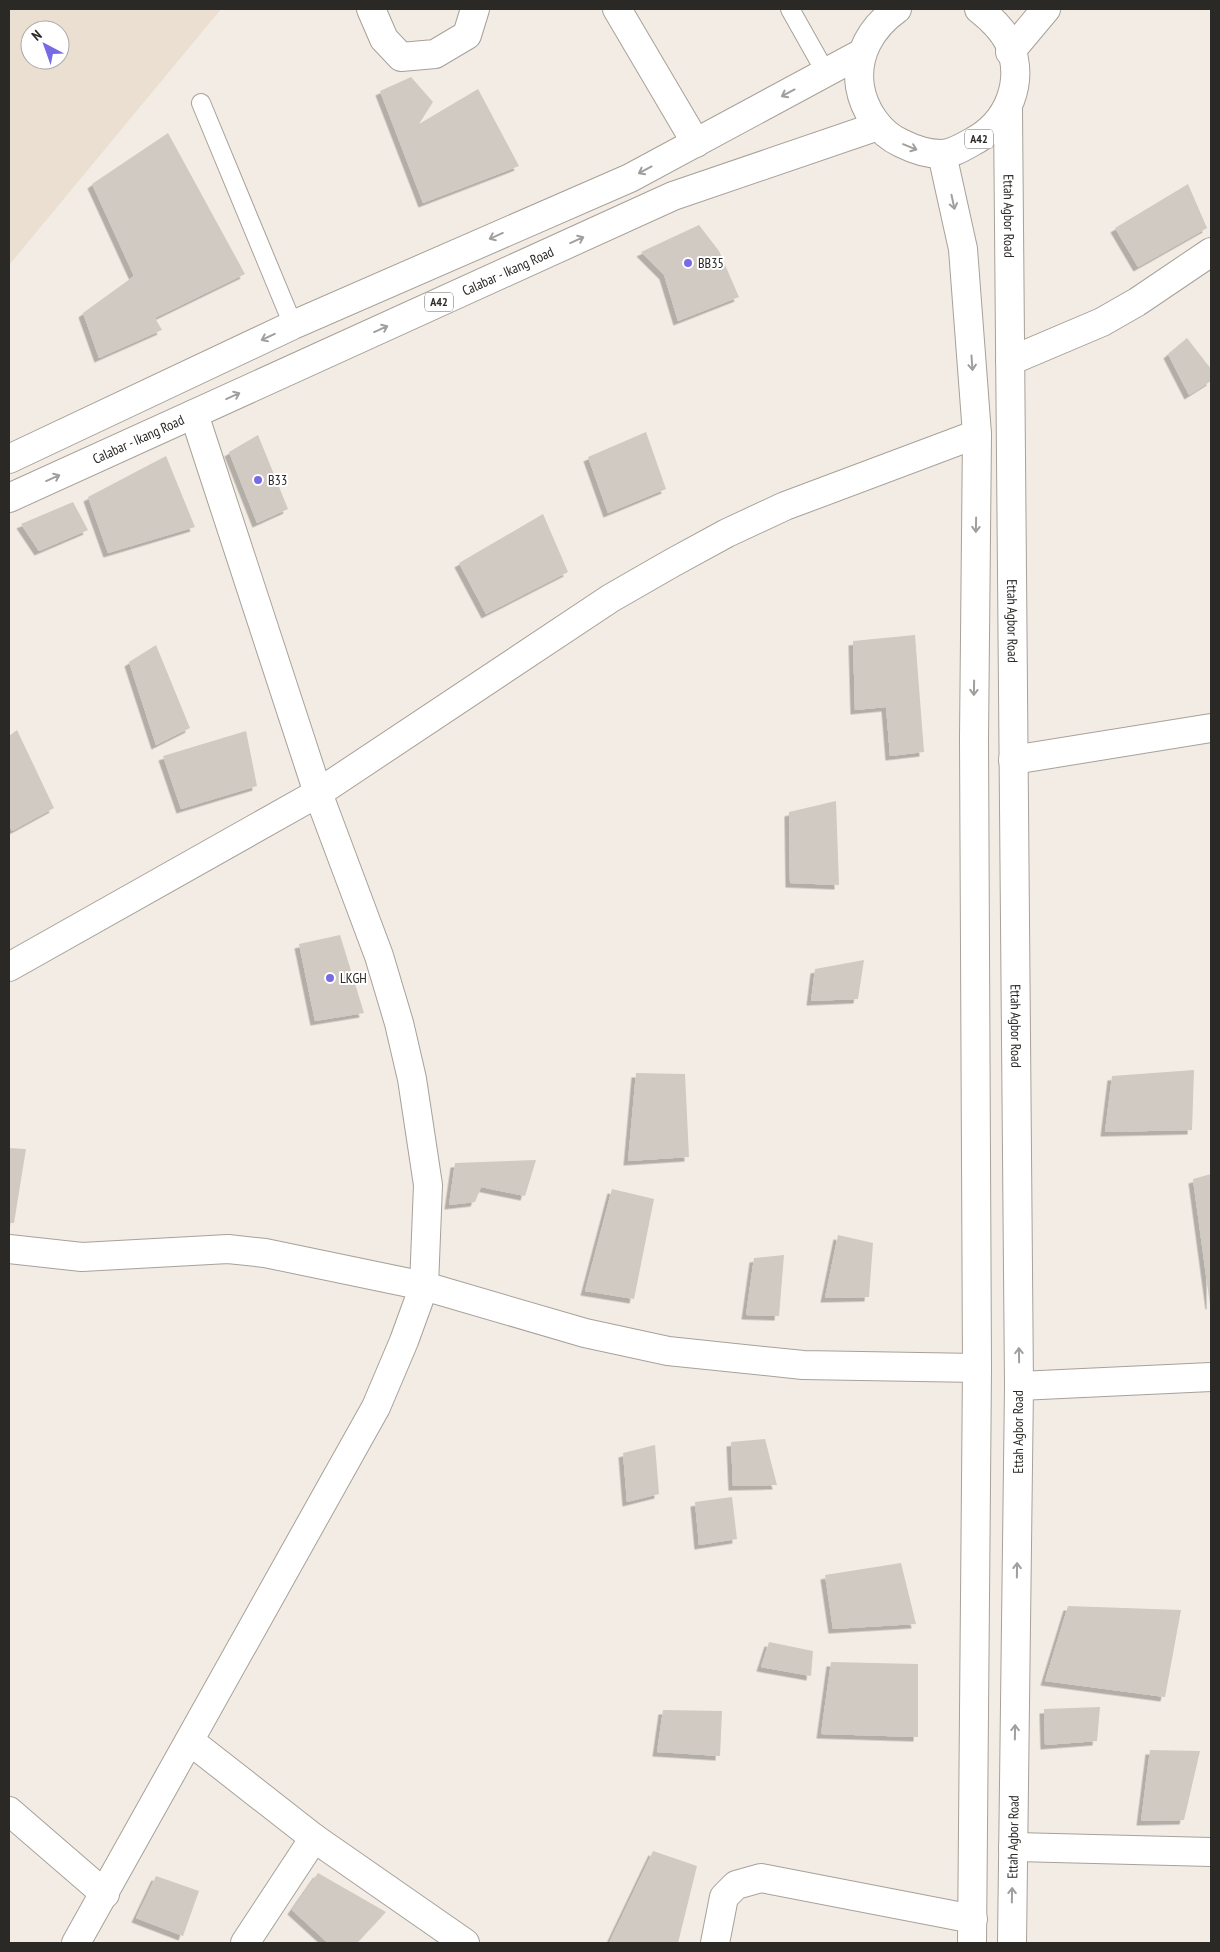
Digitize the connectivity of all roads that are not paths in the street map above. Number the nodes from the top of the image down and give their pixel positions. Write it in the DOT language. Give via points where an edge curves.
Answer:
graph roads {
  1 [pos="371,9"];
  2 [pos="475,9"];
  3 [pos="617,9"];
  4 [pos="790,9"];
  5 [pos="979,9"];
  6 [pos="1046,9"];
  7 [pos="885,13"];
  8 [pos="1010,52"];
  9 [pos="862,53"];
  10 [pos="826,73"];
  11 [pos="201,104"];
  12 [pos="1008,110"];
  13 [pos="878,126"];
  14 [pos="696,143"];
  15 [pos="942,154"];
  16 [pos="1211,252"];
  17 [pos="293,325"];
  18 [pos="1010,360"];
  19 [pos="194,414"];
  20 [pos="977,434"];
  21 [pos="9,459"];
  22 [pos="9,498"];
  23 [pos="1211,728"];
  24 [pos="1013,760"];
  25 [pos="318,793"];
  26 [pos="9,967"];
  27 [pos="9,1249"];
  28 [pos="424,1286"];
  29 [pos="976,1368"];
  30 [pos="1211,1377"];
  31 [pos="1019,1386"];
  32 [pos="190,1741"];
  33 [pos="9,1811"];
  34 [pos="314,1838"];
  35 [pos="1013,1847"];
  36 [pos="1211,1852"];
  37 [pos="105,1894"];
  38 [pos="972,1931"];
  39 [pos="76,1943"];
  40 [pos="246,1943"];
  41 [pos="465,1943"];
  42 [pos="714,1943"];
  43 [pos="1012,1943"];
  1 -- 2 [label="main road" via="384,39 401,57 435,54 467,35"];
  3 -- 14 [label="main road"];
  4 -- 10 [label="lane"];
  5 -- 8 [label="main road, A42" via="1009,43"];
  6 -- 8 [label="main road"];
  7 -- 9 [label="main road, A42"];
  8 -- 12 [label="main road, A42" via="1015,66"];
  9 -- 10 [label="main road, A42"];
  9 -- 13 [label="main road, A42" via="860,86 866,107"];
  10 -- 14 [label="main road, A42, one-way"];
  11 -- 17 [label="lane"];
  12 -- 15 [label="main road, A42" via="996,126 979,139 959,150"];
  12 -- 18 [label="main road, Ettah Agbor Road"];
  13 -- 15 [label="main road, A42, one-way" via="893,140 915,150"];
  19 -- 13 [label="main road, Calabar - Ikang Road / A42, one-way" via="673,196"];
  14 -- 17 [label="main road, A42, one-way" via="630,178"];
  15 -- 20 [label="main road, one-way" via="963,249"];
  16 -- 18 [label="main road" via="1138,302 1102,322"];
  17 -- 21 [label="main road, A42, one-way"];
  18 -- 24 [label="main road, Ettah Agbor Road"];
  22 -- 19 [label="main road, Calabar - Ikang Road / A42, one-way"];
  19 -- 25 [label="main road"];
  20 -- 25 [label="main road" via="784,506 720,537 611,598"];
  20 -- 29 [label="main road, one-way" via="974,739"];
  23 -- 24 [label="main road"];
  31 -- 24 [label="main road, Ettah Agbor Road, one-way"];
  25 -- 26 [label="main road"];
  25 -- 28 [label="main road" via="379,956 412,1078 428,1185"];
  27 -- 28 [label="main road" via="82,1257 228,1249 265,1253"];
  28 -- 29 [label="main road" via="585,1332 668,1351 804,1364"];
  28 -- 32 [label="main road" via="376,1407"];
  29 -- 38 [label="main road"];
  30 -- 31 [label="main road"];
  35 -- 31 [label="main road, Ettah Agbor Road, one-way"];
  32 -- 34 [label="main road"];
  32 -- 37 [label="main road"];
  33 -- 37 [label="main road"];
  34 -- 40 [label="main road"];
  34 -- 41 [label="main road"];
  35 -- 36 [label="main road"];
  43 -- 35 [label="main road, Ettah Agbor Road, one-way"];
  37 -- 39 [label="main road"];
  38 -- 42 [label="main road" via="762,1878 736,1885 724,1897"];
}
